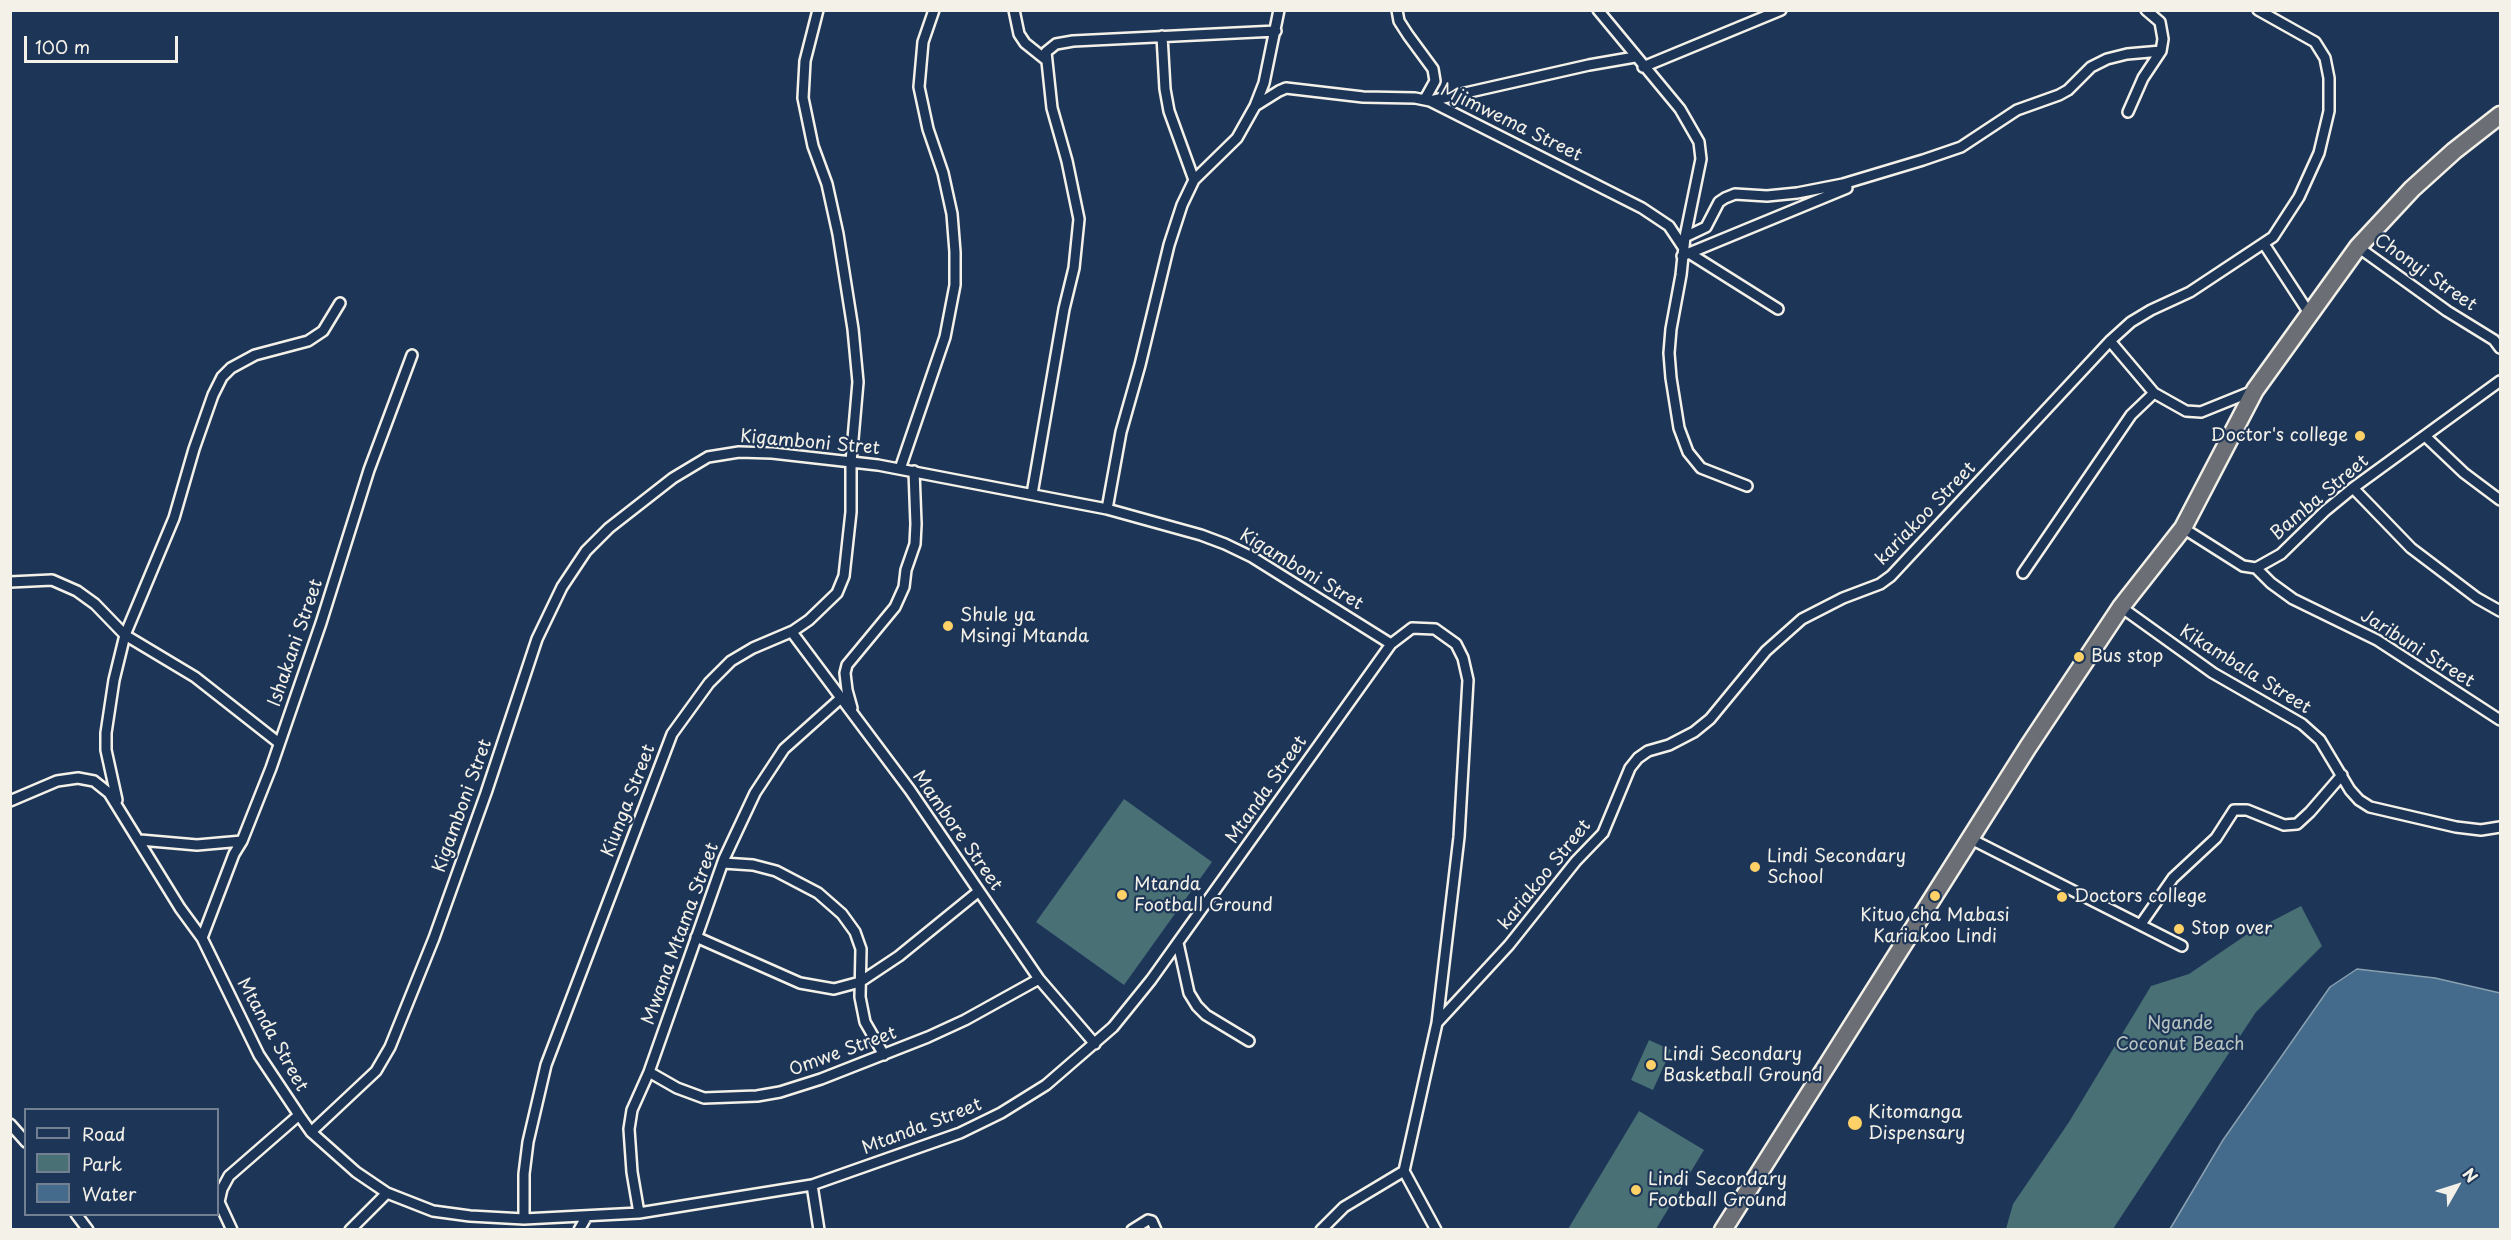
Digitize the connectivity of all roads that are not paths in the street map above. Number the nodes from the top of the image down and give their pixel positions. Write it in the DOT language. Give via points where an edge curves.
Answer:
graph roads {
  1 [pos="818,10"];
  2 [pos="934,10"];
  3 [pos="1014,10"];
  4 [pos="1279,10"];
  5 [pos="1397,10"];
  6 [pos="1598,10"];
  7 [pos="1781,10"];
  8 [pos="2146,10"];
  9 [pos="2258,10"];
  10 [pos="1276,31"];
  11 [pos="1162,36"];
  12 [pos="2161,51"];
  13 [pos="1635,57"];
  14 [pos="1045,59"];
  15 [pos="1643,67"];
  16 [pos="1428,100"];
  17 [pos="1256,106"];
  18 [pos="2128,112"];
  19 [pos="2500,115"];
  20 [pos="1891,170"];
  21 [pos="1194,180"];
  22 [pos="2264,244"];
  23 [pos="2358,246"];
  24 [pos="1685,248"];
  25 [pos="340,303"];
  26 [pos="1778,309"];
  27 [pos="2309,313"];
  28 [pos="2110,341"];
  29 [pos="2500,348"];
  30 [pos="412,355"];
  31 [pos="2500,381"];
  32 [pos="2255,390"];
  33 [pos="2154,393"];
  34 [pos="2425,436"];
  35 [pos="851,462"];
  36 [pos="900,469"];
  37 [pos="914,471"];
  38 [pos="1747,486"];
  39 [pos="2353,488"];
  40 [pos="1032,494"];
  41 [pos="2500,500"];
  42 [pos="1107,509"];
  43 [pos="2183,528"];
  44 [pos="2256,568"];
  45 [pos="2023,573"];
  46 [pos="10,582"];
  47 [pos="2121,607"];
  48 [pos="2500,611"];
  49 [pos="125,635"];
  50 [pos="794,635"];
  51 [pos="1391,644"];
  52 [pos="841,698"];
  53 [pos="853,714"];
  54 [pos="2500,720"];
  55 [pos="279,743"];
  56 [pos="2342,775"];
  57 [pos="10,801"];
  58 [pos="118,806"];
  59 [pos="2500,827"];
  60 [pos="1969,838"];
  61 [pos="140,840"];
  62 [pos="242,841"];
  63 [pos="723,863"];
  64 [pos="979,891"];
  65 [pos="2141,924"];
  66 [pos="696,937"];
  67 [pos="202,938"];
  68 [pos="1178,943"];
  69 [pos="2182,946"];
  70 [pos="1039,979"];
  71 [pos="861,982"];
  72 [pos="1437,1023"];
  73 [pos="1249,1041"];
  74 [pos="1095,1044"];
  75 [pos="884,1055"];
  76 [pos="649,1072"];
  77 [pos="299,1115"];
  78 [pos="10,1124"];
  79 [pos="311,1132"];
  80 [pos="24,1140"];
  81 [pos="1404,1171"];
  82 [pos="812,1185"];
  83 [pos="387,1193"];
  84 [pos="639,1213"];
  85 [pos="77,1216"];
  86 [pos="586,1216"];
  87 [pos="524,1218"];
  88 [pos="88,1230"];
  89 [pos="232,1230"];
  90 [pos="350,1230"];
  91 [pos="579,1230"];
  92 [pos="819,1230"];
  93 [pos="1132,1230"];
  94 [pos="1156,1230"];
  95 [pos="1321,1230"];
  96 [pos="1436,1230"];
  97 [pos="1723,1230"];
  1 -- 35 [label="street, Kiunga Street" via="805,61 803,98 838,234 853,329 858,382"];
  2 -- 36 [label="street" via="923,42 919,87 952,214 955,285 945,337"];
  3 -- 14 [label="street" via="1018,34"];
  4 -- 10 [label="street"];
  5 -- 16 [label="street" via="1408,35 1433,69 1435,81"];
  6 -- 13 [label="street"];
  7 -- 15 [label="street"];
  8 -- 12 [label="street" via="2160,22"];
  9 -- 22 [label="street, kariakoo Street" via="2315,42 2325,58 2330,78 2329,111 2319,153 2299,197 2273,237"];
  10 -- 11 [label="street"];
  10 -- 17 [label="street"];
  11 -- 14 [label="street" via="1056,44 1046,52"];
  11 -- 21 [label="street" via="1169,111"];
  12 -- 18 [label="street"];
  12 -- 20 [label="street" via="2107,59 2091,67 2068,90 2017,110 1961,147"];
  13 -- 15 [label="street"];
  13 -- 16 [label="street"];
  14 -- 40 [label="street" via="1052,108 1079,219 1074,268"];
  15 -- 24 [label="street" via="1680,109 1699,142 1701,159"];
  16 -- 17 [label="street, Mjimwema Street" via="1286,88"];
  16 -- 24 [label="street, Mjimwema Street" via="1642,208 1669,226"];
  17 -- 21 [label="street, Mjimwema Street" via="1237,138"];
  19 -- 23 [label="highway" via="2412,189"];
  20 -- 24 [label="street"];
  20 -- 24 [label="street" via="1797,193 1735,194 1719,202 1706,227"];
  21 -- 42 [label="street, Mjimwema Street" via="1169,245 1121,432"];
  22 -- 27 [label="street"];
  22 -- 28 [label="street, kariakoo Street" via="2190,292 2131,322"];
  23 -- 27 [label="highway"];
  23 -- 29 [label="street, Chonyi Street"];
  24 -- 26 [label="street"];
  24 -- 38 [label="street" via="1669,353 1679,428 1688,452 1701,468"];
  25 -- 49 [label="street" via="323,331 308,341 255,355 222,376 204,418 174,518"];
  27 -- 32 [label="highway"];
  28 -- 33 [label="street"];
  28 -- 72 [label="street, kariakoo Street" via="1891,576 1802,619 1766,651 1710,719 1681,740 1638,758 1630,768 1603,833"];
  30 -- 55 [label="street, Ishakani Street" via="369,470"];
  31 -- 34 [label="street, Bamba Street"];
  32 -- 33 [label="street" via="2201,412 2186,411"];
  32 -- 43 [label="highway"];
  33 -- 45 [label="street" via="2130,415"];
  34 -- 39 [label="street, Bamba Street"];
  34 -- 41 [label="street"];
  35 -- 36 [label="street, Kigamboni Stret"];
  35 -- 79 [label="street, Kigamboni Stret" via="772,453 739,452 708,457 665,483 586,551 562,587 537,639 434,938 390,1047 375,1071"];
  35 -- 87 [label="street, Kiunga Street" via="847,557 837,593 801,625 731,661 672,734 546,1065 528,1142"];
  36 -- 37 [label="street, Kigamboni Stret"];
  37 -- 40 [label="street, Kigamboni Stret"];
  37 -- 53 [label="street" via="915,544 900,598 847,664 847,690"];
  39 -- 44 [label="street, Bamba Street" via="2282,554"];
  39 -- 48 [label="street" via="2411,548"];
  40 -- 42 [label="street, Kigamboni Stret"];
  42 -- 51 [label="street, Kigamboni Stret" via="1225,544"];
  43 -- 44 [label="street" via="2243,566"];
  43 -- 47 [label="highway"];
  44 -- 54 [label="street, Jaribuni Street" via="2293,599 2377,640"];
  46 -- 49 [label="street" via="52,580 64,584 95,604"];
  47 -- 56 [label="street, Kikambala Street" via="2213,673 2302,724 2320,740"];
  47 -- 60 [label="highway"];
  49 -- 55 [label="street" via="195,677"];
  49 -- 58 [label="street" via="106,733"];
  50 -- 52 [label="street, Mambore Street"];
  51 -- 68 [label="street, Mtanda Street"];
  51 -- 72 [label="street, Mtanda Street" via="1412,628 1435,629 1456,644 1468,680 1459,837"];
  52 -- 53 [label="street, Mambore Street"];
  52 -- 63 [label="street, Mwana Mtama Street" via="784,749 755,793"];
  53 -- 64 [label="street, Mambore Street"];
  55 -- 62 [label="street, Ishakani Street"];
  56 -- 59 [label="street, Kikambala Street" via="2359,800 2383,811 2456,827"];
  56 -- 65 [label="street" via="2296,824 2284,825 2247,810 2234,810 2216,838 2168,885"];
  57 -- 58 [label="street, Mtanda Street" via="78,778 94,780"];
  58 -- 61 [label="street, Mtanda Street"];
  60 -- 65 [label="street"];
  60 -- 97 [label="highway"];
  61 -- 62 [label="street" via="197,845"];
  61 -- 67 [label="street, Mtanda Street"];
  62 -- 67 [label="street, Ishakani Street"];
  63 -- 66 [label="street, Mwana Mtama Street"];
  63 -- 71 [label="street" via="776,871 818,893 855,932 861,949"];
  64 -- 70 [label="street, Mambore Street"];
  64 -- 71 [label="street"];
  65 -- 69 [label="street"];
  66 -- 71 [label="street" via="800,983 834,989"];
  66 -- 76 [label="street, Mwana Mtama Street"];
  67 -- 77 [label="street, Mtanda Street" via="259,1054"];
  68 -- 73 [label="street" via="1189,993 1197,1006 1206,1016"];
  68 -- 74 [label="street, Mtanda Street" via="1113,1027"];
  70 -- 74 [label="street, Mambore Street"];
  70 -- 75 [label="street, Omwe Street" via="965,1020"];
  71 -- 75 [label="street" via="866,1022"];
  72 -- 81 [label="street, Mtanda Street"];
  74 -- 82 [label="street, Mtanda Street" via="1046,1085 1001,1113 960,1133"];
  75 -- 76 [label="street, Omwe Street" via="821,1079 757,1096 704,1098"];
  76 -- 84 [label="street, Mwana Mtama Street" via="632,1110 629,1129"];
  77 -- 79 [label="street, Mtanda Street"];
  77 -- 89 [label="street" via="229,1176 219,1202"];
  78 -- 80 [label="street"];
  79 -- 83 [label="street, Mtanda Street" via="356,1172"];
  81 -- 95 [label="street" via="1344,1208"];
  81 -- 96 [label="street"];
  82 -- 84 [label="street, Mtanda Street"];
  82 -- 92 [label="street"];
  83 -- 87 [label="street, Mtanda Street" via="447,1214"];
  83 -- 90 [label="street"];
  84 -- 86 [label="street, Mtanda Street"];
  85 -- 88 [label="street"];
  86 -- 87 [label="street, Mtanda Street"];
  86 -- 91 [label="street"];
  93 -- 94 [label="street" via="1148,1220"];
}
